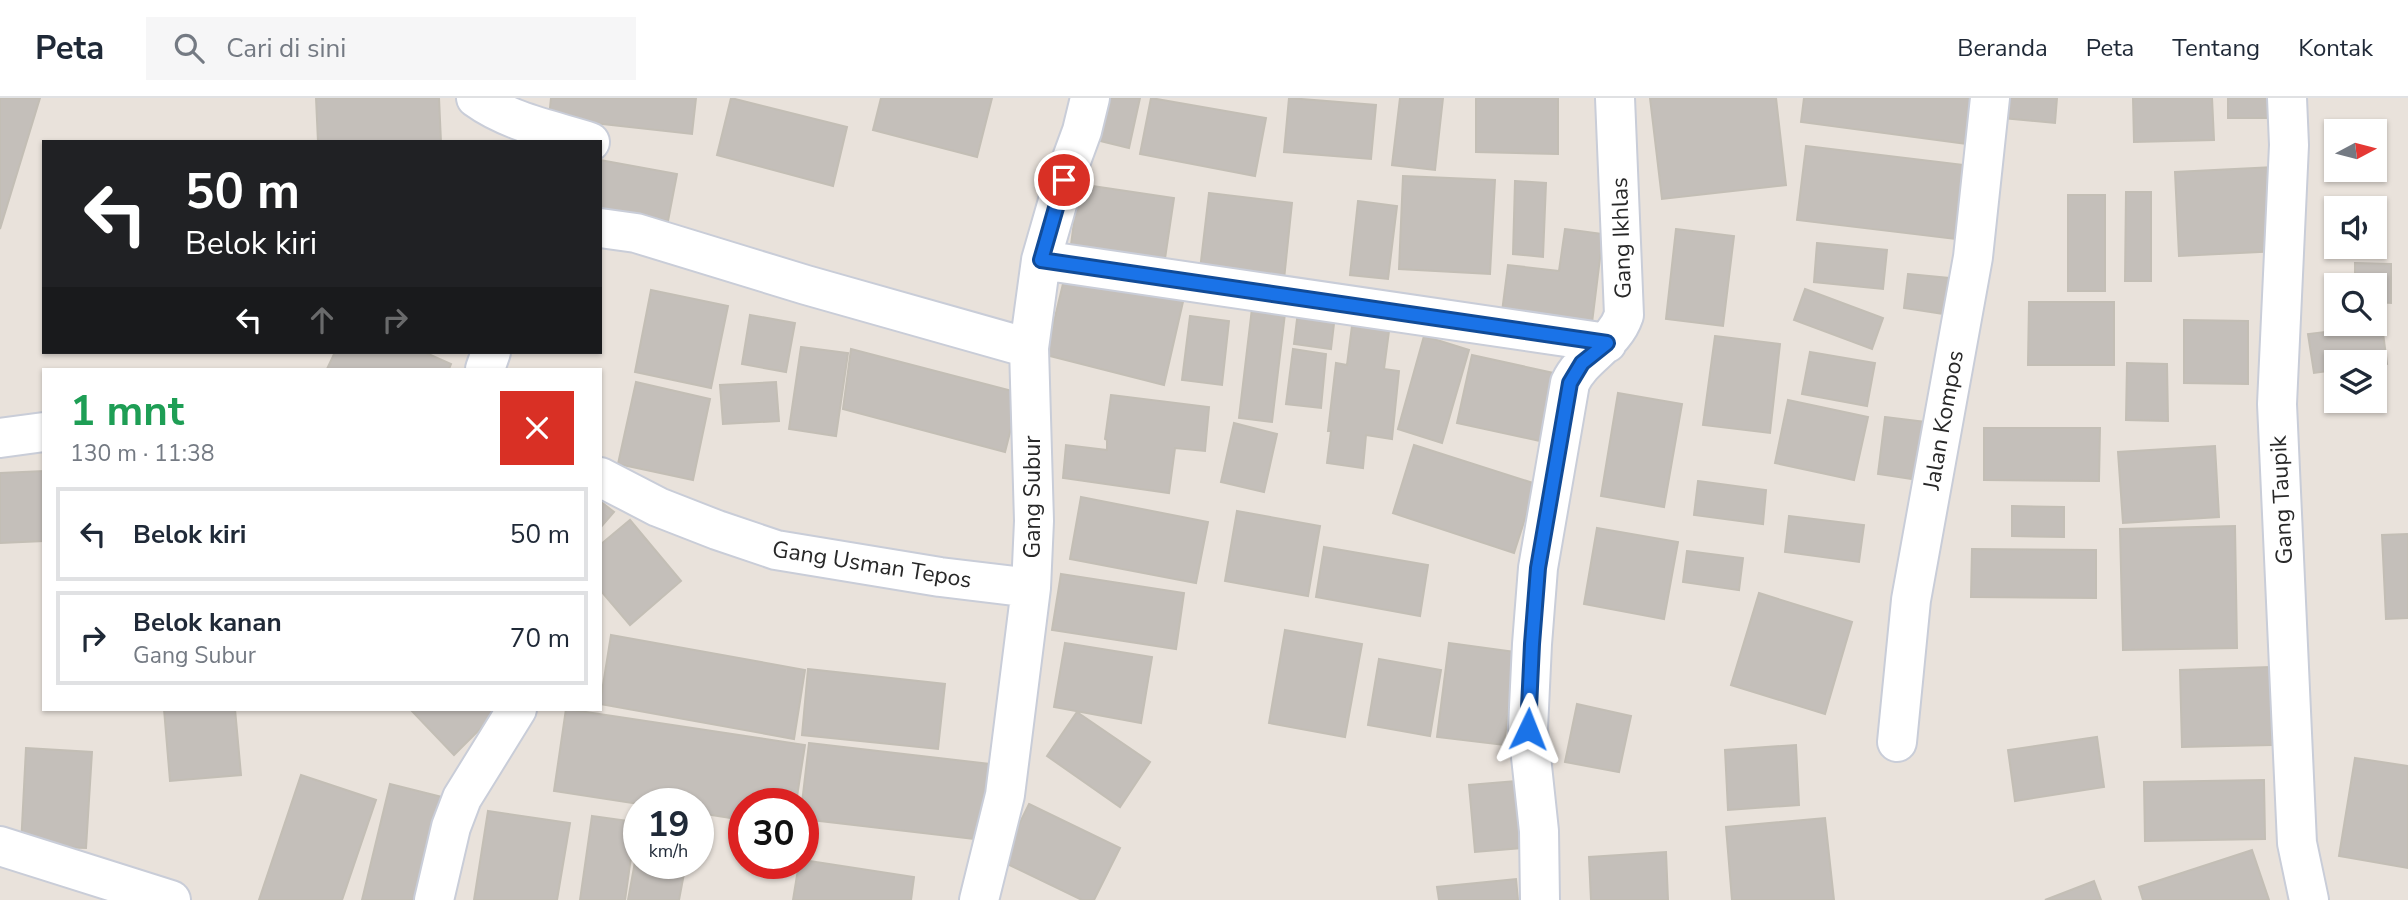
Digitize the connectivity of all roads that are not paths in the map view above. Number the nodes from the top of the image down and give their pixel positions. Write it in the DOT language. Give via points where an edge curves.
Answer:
graph roads {
  1 [pos="476,98"];
  2 [pos="1090,98"];
  3 [pos="1615,98"];
  4 [pos="1990,98"];
  5 [pos="2287,98"];
  6 [pos="584,140"];
  7 [pos="602,228"];
  8 [pos="1041,260"];
  9 [pos="1607,343"];
  10 [pos="1029,348"];
  11 [pos="42,432"];
  12 [pos="0,438"];
  13 [pos="602,478"];
  14 [pos="1031,588"];
  15 [pos="516,711"];
  16 [pos="1897,742"];
  17 [pos="0,846"];
  18 [pos="171,900"];
  19 [pos="434,900"];
  20 [pos="979,900"];
  21 [pos="1540,900"];
  22 [pos="2309,900"];
  1 -- 6 [label="street" via="516,119"];
  2 -- 8 [label="street, Gang Subur"];
  3 -- 9 [label="street, Gang Ikhlas" via="1624,315"];
  4 -- 16 [label="street, Jalan Kompos" via="1973,257 1911,600"];
  5 -- 22 [label="street, Gang Taupik" via="2289,145 2277,404 2296,831"];
  7 -- 10 [label="street" via="636,233"];
  8 -- 9 [label="street"];
  8 -- 10 [label="street, Gang Subur"];
  9 -- 21 [label="street, Gang Ikhlas" via="1582,363 1570,383 1538,568 1528,729 1539,831"];
  10 -- 14 [label="street, Gang Subur" via="1034,521"];
  11 -- 12 [label="street"];
  13 -- 14 [label="street, Gang Usman Tepos" via="658,507 776,550"];
  14 -- 20 [label="street, Gang Subur" via="1005,796"];
  15 -- 19 [label="street" via="462,798"];
  17 -- 18 [label="street"];
}
